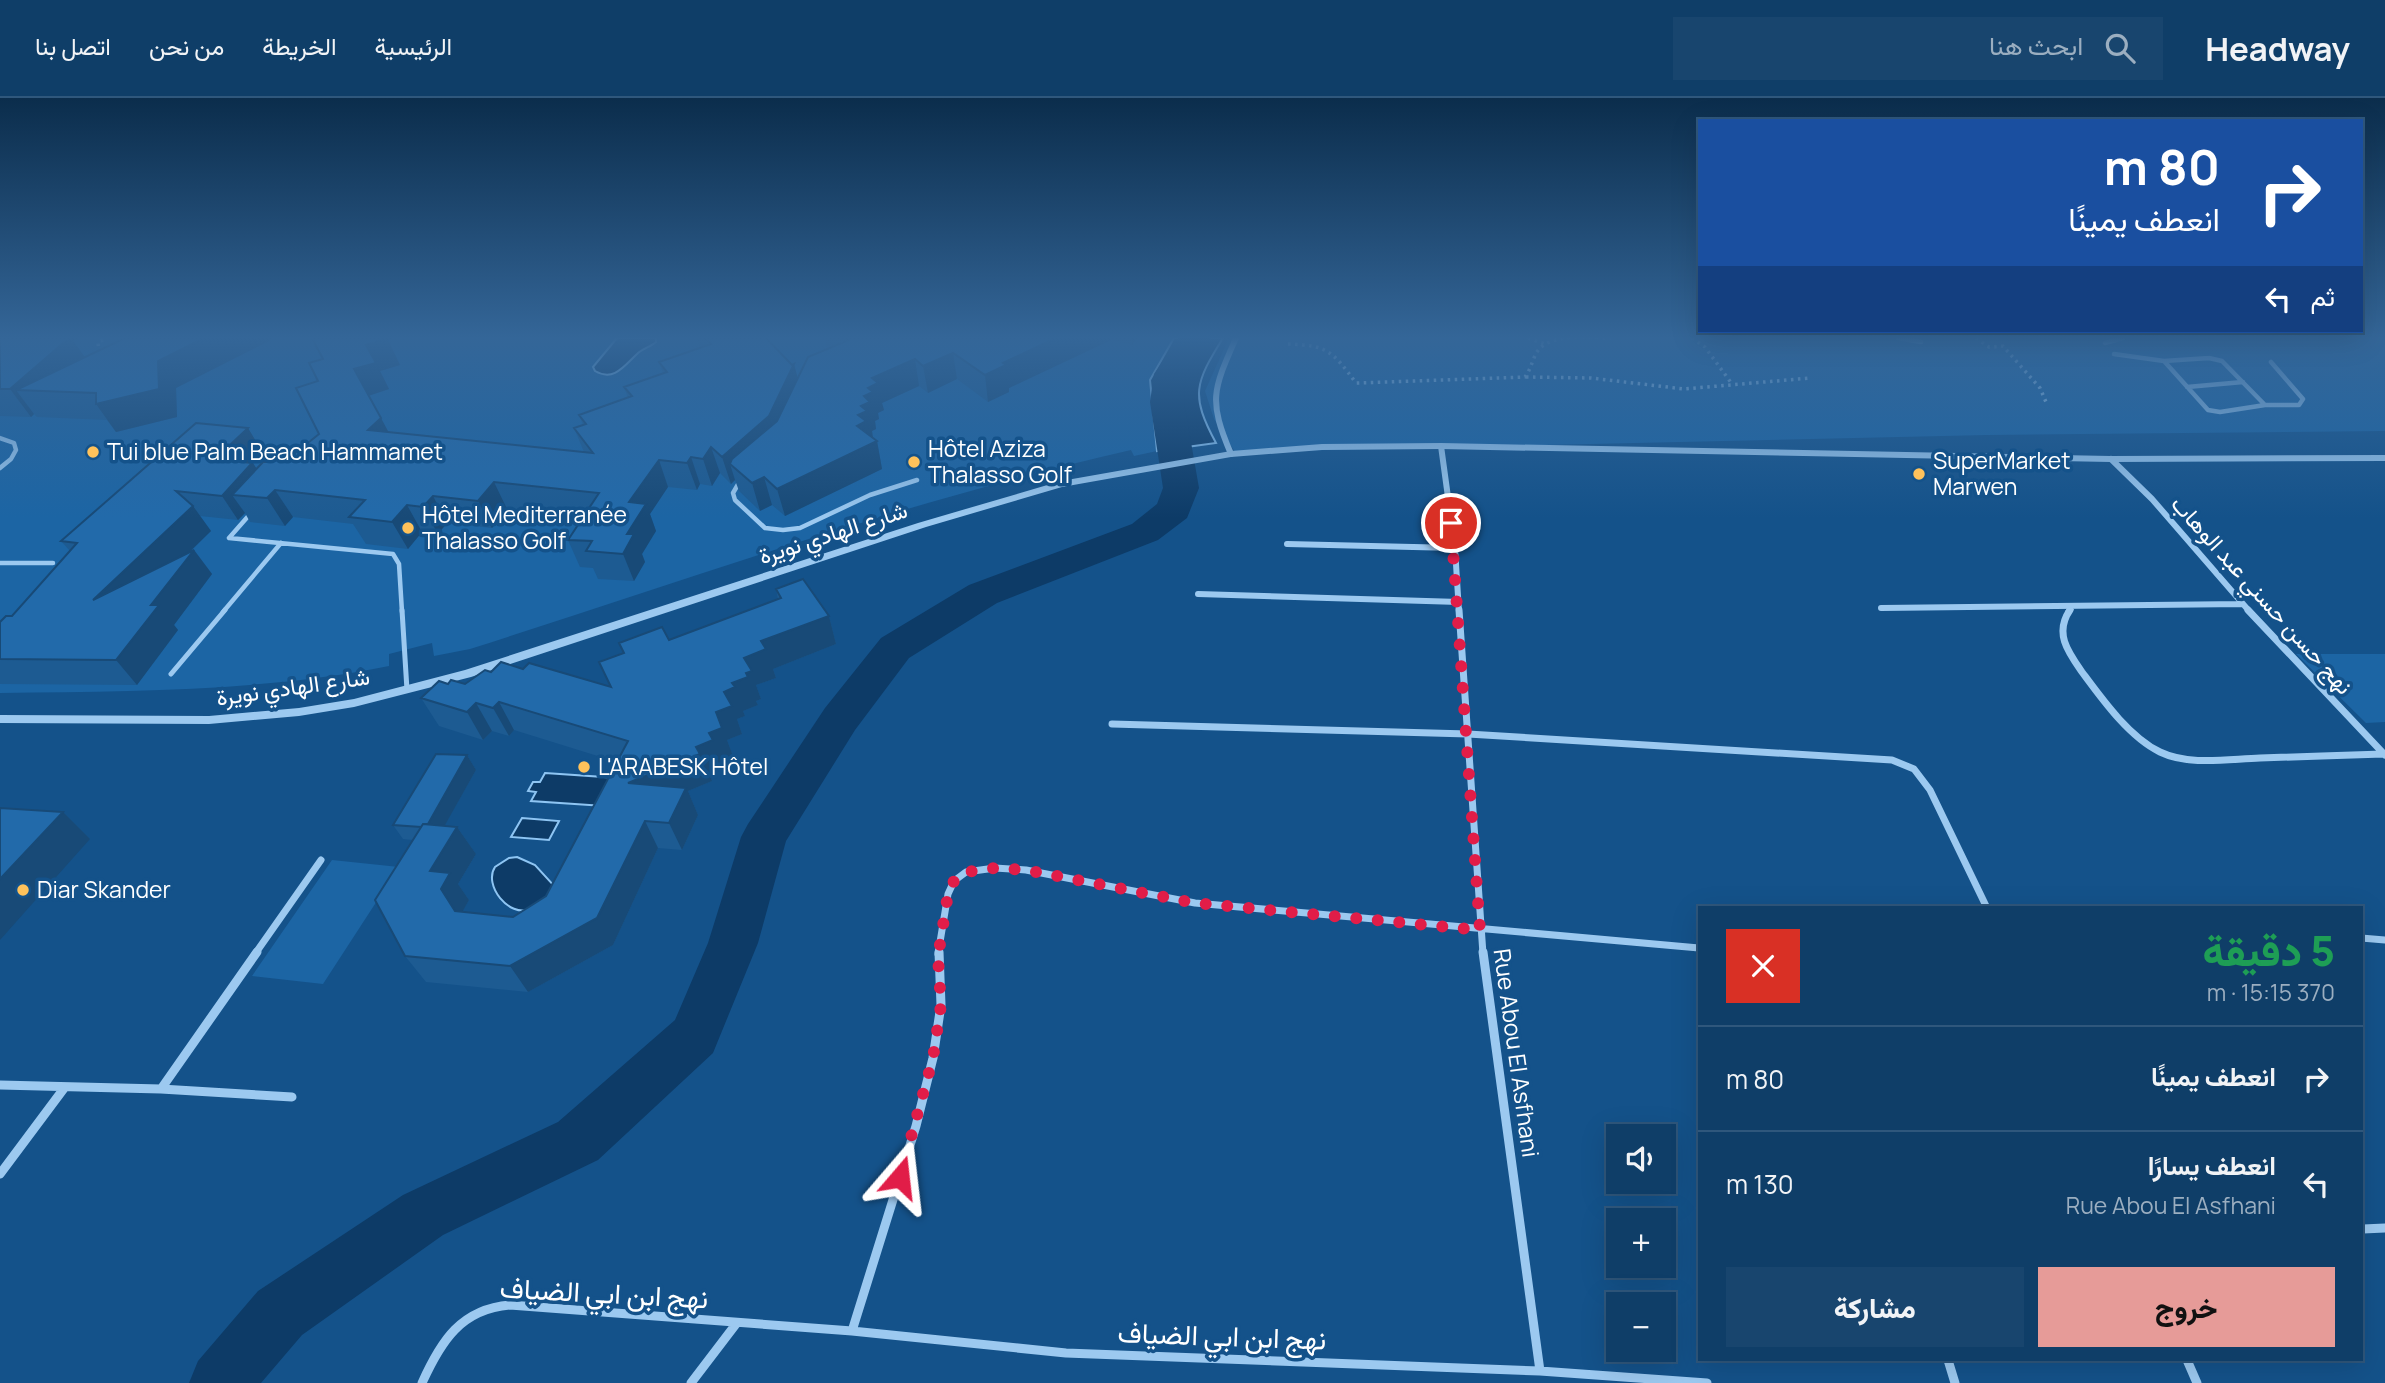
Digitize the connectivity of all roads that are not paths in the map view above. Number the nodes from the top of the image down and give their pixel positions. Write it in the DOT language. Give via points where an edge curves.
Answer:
graph roads {
  1 [pos="1214,398"];
  2 [pos="2197,398"];
  3 [pos="2258,398"];
  4 [pos="2302,398"];
  5 [pos="2265,405"];
  6 [pos="0,438"];
  7 [pos="1441,446"];
  8 [pos="1231,454"];
  9 [pos="2111,458"];
  10 [pos="2385,458"];
  11 [pos="0,468"];
  12 [pos="744,477"];
  13 [pos="917,480"];
  14 [pos="257,507"];
  15 [pos="281,543"];
  16 [pos="1287,544"];
  17 [pos="1455,548"];
  18 [pos="53,563"];
  19 [pos="0,564"];
  20 [pos="1198,594"];
  21 [pos="1459,603"];
  22 [pos="2243,604"];
  23 [pos="2072,607"];
  24 [pos="1881,608"];
  25 [pos="172,674"];
  26 [pos="407,690"];
  27 [pos="0,719"];
  28 [pos="1112,724"];
  29 [pos="1468,734"];
  30 [pos="2384,755"];
  31 [pos="321,860"];
  32 [pos="1986,906"];
  33 [pos="1480,930"];
  34 [pos="2363,938"];
  35 [pos="2385,940"];
  36 [pos="1698,947"];
  37 [pos="0,1085"];
  38 [pos="65,1087"];
  39 [pos="161,1089"];
  40 [pos="292,1097"];
  41 [pos="0,1174"];
  42 [pos="2385,1228"];
  43 [pos="2363,1229"];
  44 [pos="736,1324"];
  45 [pos="852,1331"];
  46 [pos="1948,1361"];
  47 [pos="2187,1361"];
  48 [pos="1540,1371"];
  49 [pos="422,1383"];
  50 [pos="691,1383"];
  51 [pos="1707,1383"];
  52 [pos="1955,1383"];
  53 [pos="2197,1383"];
  1 -- 8 [label="street" via="1216,417"];
  2 -- 5 [label="lane" via="2208,410 2220,412"];
  3 -- 5 [label="lane"];
  4 -- 5 [label="lane" via="2299,405"];
  6 -- 11 [label="lane" via="14,443 16,450"];
  7 -- 8 [label="street, شارع الهادي نويرة" via="1322,447"];
  7 -- 9 [label="street, شارع الهادي نويرة"];
  7 -- 17 [label="street, Rue Abou El Asfhani"];
  8 -- 26 [label="street, شارع الهادي نويرة" via="1061,484"];
  9 -- 10 [label="street, شارع الهادي نويرة"];
  9 -- 22 [label="street, نهج حسن حسني عبد الوهاب"];
  12 -- 13 [label="lane" via="736,484 735,500 765,528 783,530"];
  14 -- 15 [label="lane" via="229,538"];
  15 -- 25 [label="lane"];
  15 -- 26 [label="lane" via="393,554 399,564"];
  16 -- 17 [label="street"];
  17 -- 21 [label="street, Rue Abou El Asfhani"];
  18 -- 19 [label="lane"];
  20 -- 21 [label="street"];
  21 -- 29 [label="street, Rue Abou El Asfhani"];
  22 -- 23 [label="street"];
  22 -- 30 [label="street, نهج حسن حسني عبد الوهاب"];
  23 -- 24 [label="street"];
  23 -- 30 [label="street" via="2062,629 2070,657 2140,738 2165,755 2196,760"];
  26 -- 27 [label="street, شارع الهادي نويرة" via="299,712 209,720"];
  28 -- 29 [label="street"];
  29 -- 32 [label="street" via="1906,764 1930,790"];
  29 -- 33 [label="street, Rue Abou El Asfhani"];
  31 -- 39 [label="street"];
  33 -- 36 [label="street"];
  33 -- 45 [label="street" via="1195,903 1026,870 966,872 954,881 948,894 938,957 941,1005 933,1058"];
  33 -- 48 [label="street, Rue Abou El Asfhani"];
  34 -- 35 [label="street"];
  37 -- 38 [label="street"];
  38 -- 39 [label="street"];
  38 -- 41 [label="street"];
  39 -- 40 [label="street"];
  42 -- 43 [label="street"];
  44 -- 45 [label="street, نهج ابن ابي الضياف"];
  44 -- 49 [label="street, نهج ابن ابي الضياف" via="510,1305 487,1307 448,1338"];
  44 -- 50 [label="street, نهج ابن ابي الضياف"];
  45 -- 48 [label="street, نهج ابن ابي الضياف" via="1066,1353"];
  46 -- 52 [label="street"];
  47 -- 53 [label="street"];
  48 -- 51 [label="street, نهج ابن ابي الضياف"];
}
